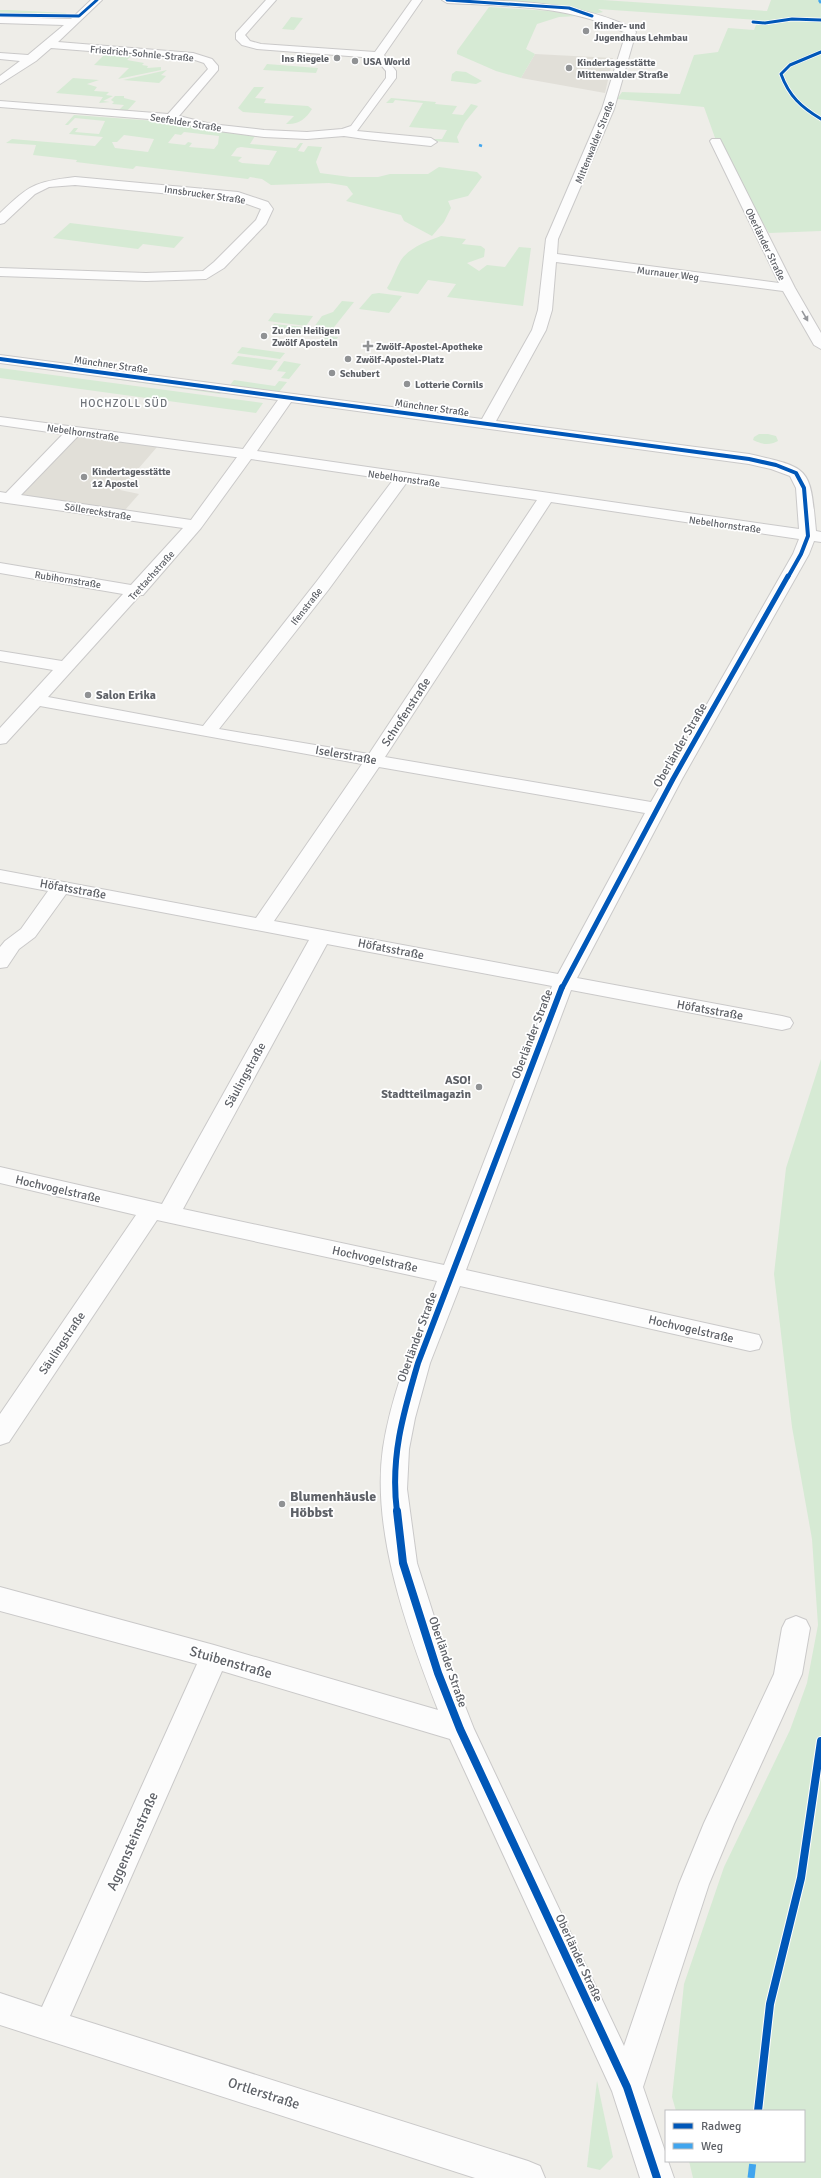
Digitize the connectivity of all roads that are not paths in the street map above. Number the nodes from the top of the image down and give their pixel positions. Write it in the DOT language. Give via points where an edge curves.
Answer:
graph roads {
  1 [pos="97,0"];
  2 [pos="271,0"];
  3 [pos="417,0"];
  4 [pos="447,0"];
  5 [pos="0,20"];
  6 [pos="72,22"];
  7 [pos="49,45"];
  8 [pos="378,55"];
  9 [pos="0,56"];
  10 [pos="32,59"];
  11 [pos="0,81"];
  12 [pos="0,104"];
  13 [pos="171,118"];
  14 [pos="348,133"];
  15 [pos="716,141"];
  16 [pos="431,142"];
  17 [pos="0,220"];
  18 [pos="549,257"];
  19 [pos="0,272"];
  20 [pos="788,288"];
  21 [pos="821,344"];
  22 [pos="0,359"];
  23 [pos="287,398"];
  24 [pos="0,421"];
  25 [pos="487,424"];
  26 [pos="75,430"];
  27 [pos="248,454"];
  28 [pos="403,477"];
  29 [pos="5,498"];
  30 [pos="546,498"];
  31 [pos="195,525"];
  32 [pos="815,536"];
  33 [pos="0,568"];
  34 [pos="137,591"];
  35 [pos="0,656"];
  36 [pos="67,667"];
  37 [pos="36,700"];
  38 [pos="207,732"];
  39 [pos="0,739"];
  40 [pos="374,760"];
  41 [pos="656,809"];
  42 [pos="0,876"];
  43 [pos="61,887"];
  44 [pos="262,924"];
  45 [pos="322,935"];
  46 [pos="0,962"];
  47 [pos="564,982"];
  48 [pos="782,1022"];
  49 [pos="0,1175"];
  50 [pos="160,1212"];
  51 [pos="451,1275"];
  52 [pos="750,1342"];
  53 [pos="0,1435"];
  54 [pos="0,1599"];
  55 [pos="796,1628"];
  56 [pos="214,1657"];
  57 [pos="460,1729"];
  58 [pos="0,2009"];
  59 [pos="50,2025"];
  60 [pos="627,2087"];
  61 [pos="528,2178"];
  62 [pos="657,2178"];
  1 -- 6 [label="street"];
  2 -- 8 [label="street" via="240,35 246,43 261,47"];
  3 -- 8 [label="street"];
  4 -- 18 [label="street, Mittenwalder Straße" via="569,8 607,20 630,32 613,94 587,161 552,239"];
  5 -- 6 [label="street"];
  6 -- 7 [label="street"];
  7 -- 10 [label="street"];
  7 -- 13 [label="street, Friedrich-Sohnle-Straße" via="193,56 208,60 213,70"];
  8 -- 14 [label="street" via="391,71 391,78 355,128"];
  9 -- 10 [label="street"];
  10 -- 11 [label="street"];
  12 -- 13 [label="street, Seefelder Straße"];
  13 -- 14 [label="street, Seefelder Straße" via="247,131 311,135"];
  14 -- 16 [label="street, Seefelder Straße"];
  15 -- 20 [label="street, Oberländer Straße"];
  17 -- 19 [label="street, Innsbrucker Straße" via="31,191 47,184 75,181 238,196 264,205 267,209 262,221 206,275 146,277"];
  18 -- 20 [label="street, Murnauer Weg"];
  18 -- 25 [label="street, Mittenwalder Straße" via="545,310 539,330"];
  20 -- 21 [label="street, Oberländer Straße, one-way"];
  22 -- 23 [label="street, Münchner Straße"];
  23 -- 25 [label="street, Münchner Straße"];
  23 -- 27 [label="street, Trettachstraße"];
  24 -- 26 [label="street, Nebelhornstraße"];
  25 -- 32 [label="street, Münchner Straße" via="749,459 776,465 796,473 804,488"];
  26 -- 27 [label="street, Nebelhornstraße"];
  26 -- 29 [label="street"];
  27 -- 28 [label="street, Nebelhornstraße"];
  27 -- 31 [label="street, Trettachstraße"];
  28 -- 30 [label="street, Nebelhornstraße"];
  28 -- 38 [label="street, Ifenstraße"];
  29 -- 31 [label="street, Söllereckstraße"];
  30 -- 32 [label="street, Nebelhornstraße"];
  30 -- 40 [label="street, Schrofenstraße"];
  31 -- 34 [label="street, Trettachstraße"];
  32 -- 41 [label="street, Oberländer Straße" via="798,559"];
  33 -- 34 [label="street, Rubihornstraße"];
  34 -- 36 [label="street, Trettachstraße"];
  35 -- 36 [label="street"];
  36 -- 37 [label="street, Trettachstraße"];
  37 -- 38 [label="street, Iselerstraße"];
  37 -- 39 [label="street, Trettachstraße"];
  38 -- 40 [label="street, Iselerstraße"];
  40 -- 41 [label="street, Iselerstraße"];
  40 -- 44 [label="street, Schrofenstraße"];
  41 -- 47 [label="street, Oberländer Straße"];
  42 -- 43 [label="street, Höfatsstraße"];
  43 -- 44 [label="street, Höfatsstraße"];
  43 -- 46 [label="street" via="28,934 12,945"];
  44 -- 45 [label="street, Höfatsstraße"];
  45 -- 47 [label="street, Höfatsstraße"];
  45 -- 50 [label="street, Säulingstraße"];
  47 -- 48 [label="street, Höfatsstraße"];
  47 -- 51 [label="street, Oberländer Straße"];
  49 -- 50 [label="street, Hochvogelstraße"];
  50 -- 51 [label="street, Hochvogelstraße"];
  50 -- 53 [label="street, Säulingstraße"];
  51 -- 52 [label="street, Hochvogelstraße"];
  51 -- 57 [label="street, Oberländer Straße" via="418,1363 404,1409 396,1449 394,1489 403,1563 438,1673"];
  54 -- 56 [label="street, Stuibenstraße"];
  55 -- 60 [label="street" via="788,1674 719,1823 694,1884"];
  56 -- 57 [label="street, Stuibenstraße"];
  56 -- 59 [label="street, Aggensteinstraße"];
  57 -- 60 [label="street, Oberländer Straße"];
  58 -- 59 [label="street, Ortlerstraße"];
  59 -- 61 [label="street, Ortlerstraße"];
  60 -- 62 [label="street, Oberländer Straße"];
}
